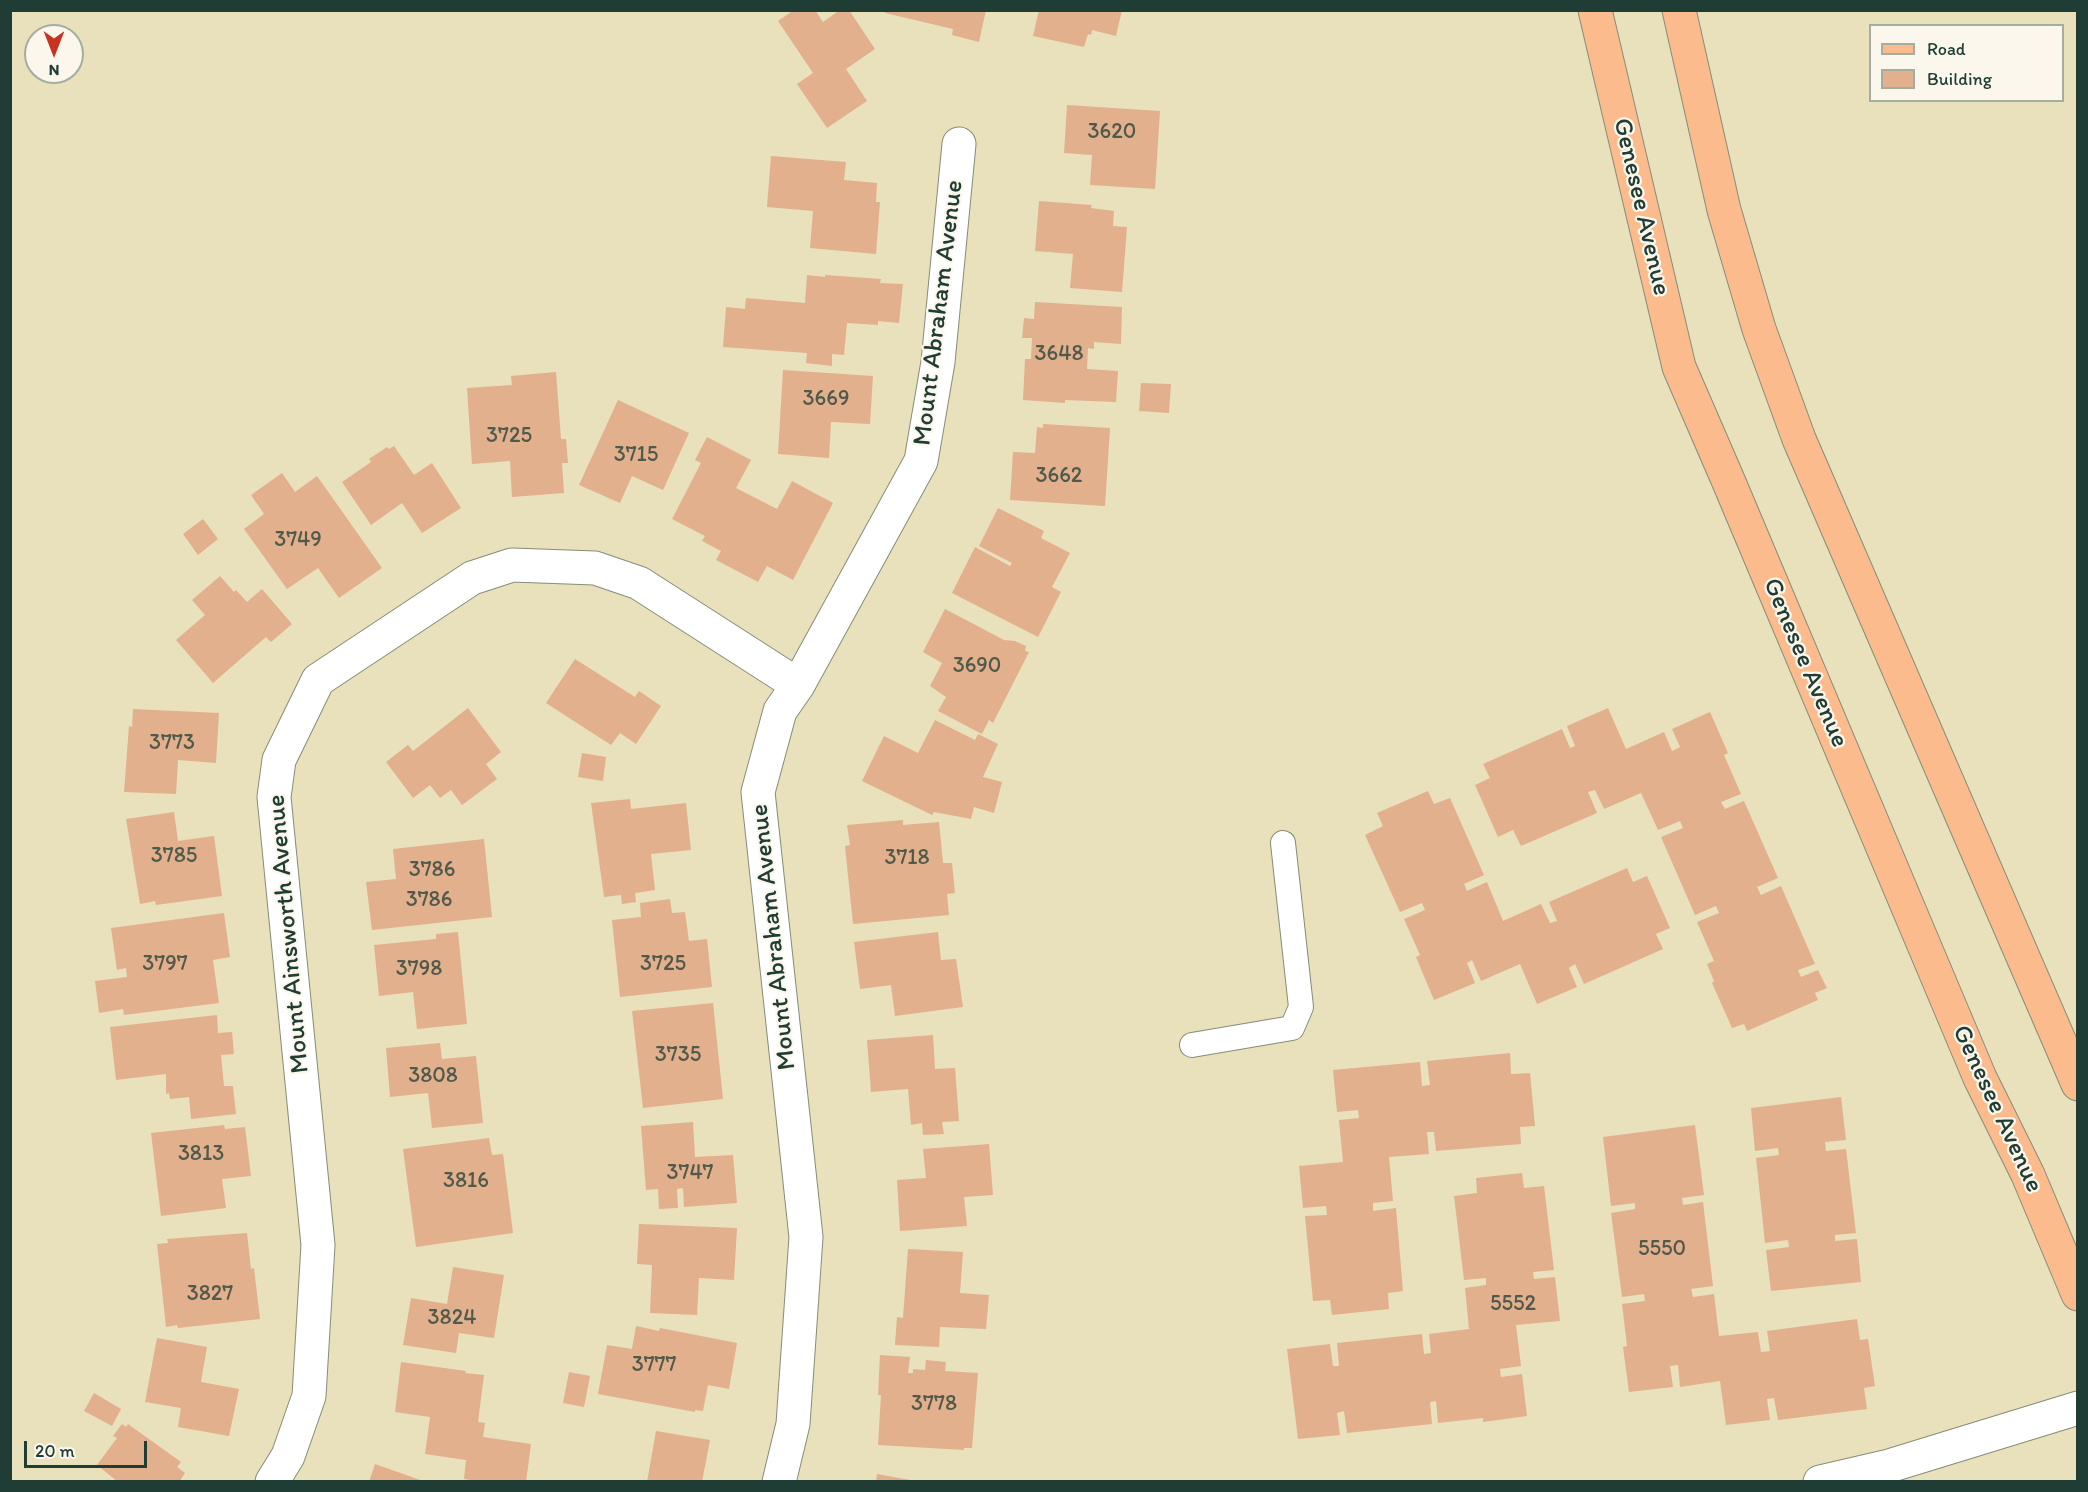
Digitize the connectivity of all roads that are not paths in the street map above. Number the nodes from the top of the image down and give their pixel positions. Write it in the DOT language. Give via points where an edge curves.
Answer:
graph roads {
  1 [pos="1595,10"];
  2 [pos="1679,10"];
  3 [pos="959,144"];
  4 [pos="798,685"];
  5 [pos="1283,843"];
  6 [pos="1191,1045"];
  7 [pos="2078,1084"];
  8 [pos="2078,1294"];
  9 [pos="2078,1408"];
  10 [pos="1892,1474"];
  11 [pos="272,1482"];
  12 [pos="778,1482"];
  13 [pos="1820,1482"];
  1 -- 8 [label="main road, Genesee Avenue" via="1679,367 1980,1078 2028,1174"];
  2 -- 7 [label="main road" via="1724,210 1759,329 1799,439"];
  3 -- 4 [label="street, Mount Abraham Avenue" via="938,362 921,461"];
  4 -- 11 [label="street, Mount Ainsworth Avenue" via="639,583 595,568 512,565 472,578 318,680 279,760 274,797 318,1245 309,1396 288,1456"];
  4 -- 12 [label="street, Mount Abraham Avenue" via="780,711 758,792 806,1237 793,1424"];
  5 -- 6 [label="lane" via="1301,1007 1292,1028"];
  9 -- 10 [label="street"];
  10 -- 13 [label="street"];
}
